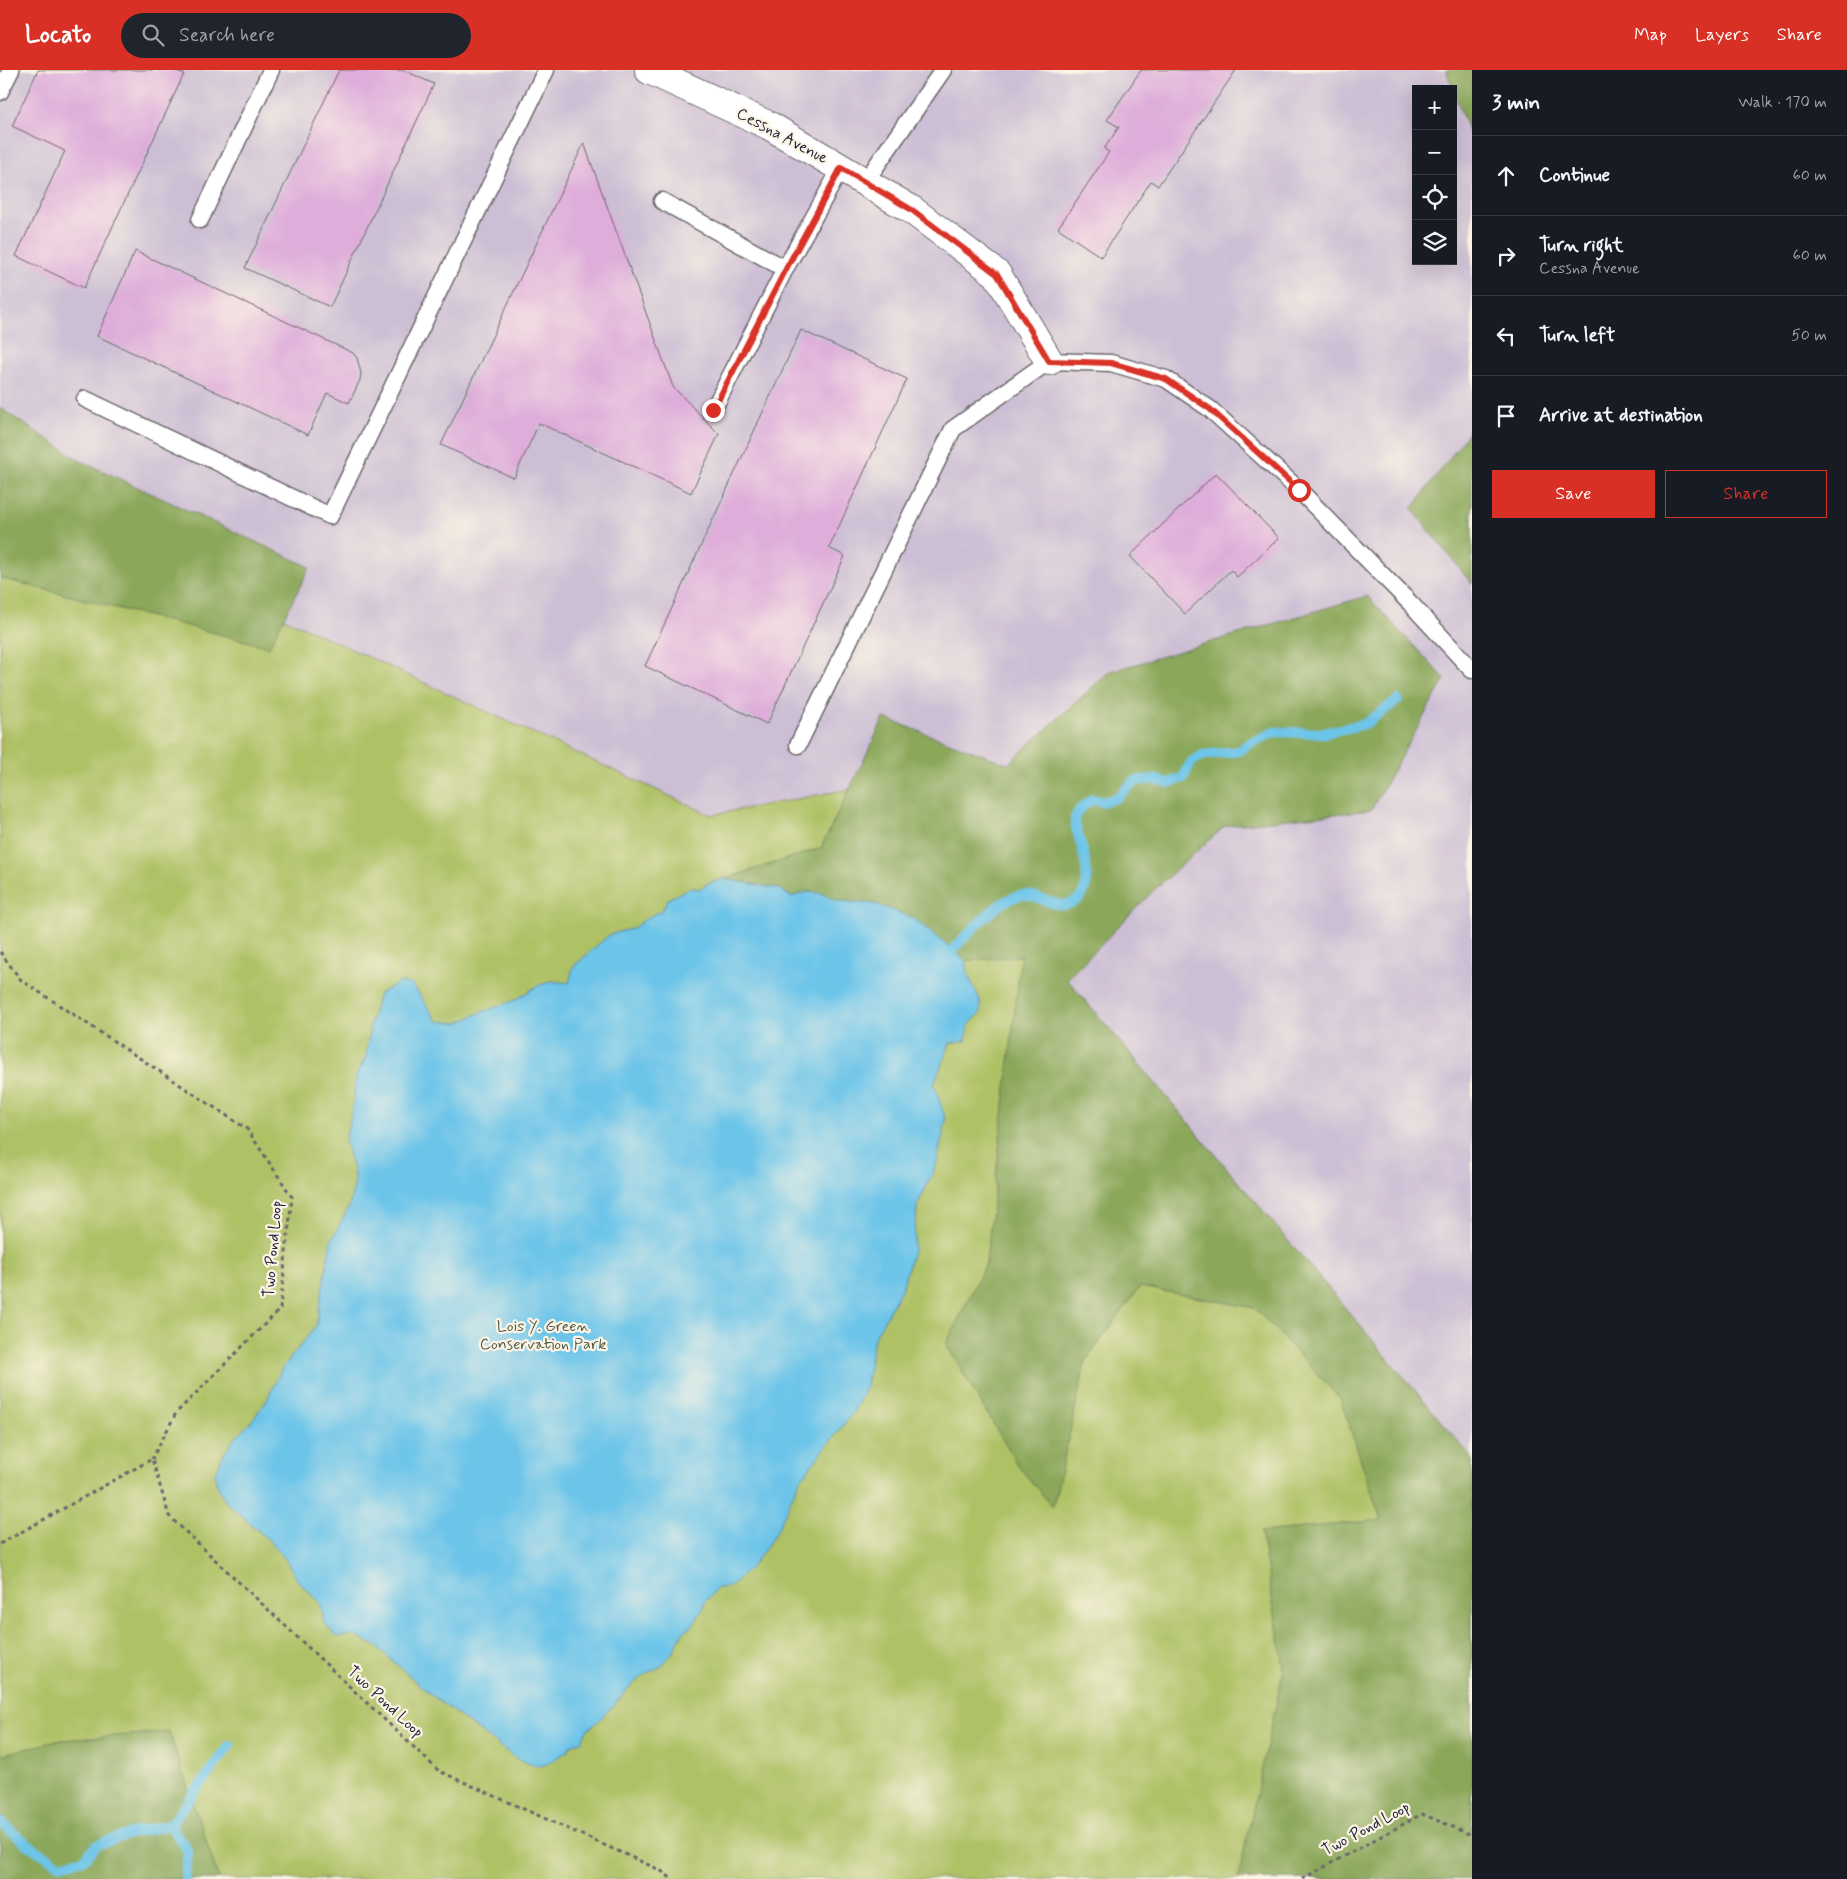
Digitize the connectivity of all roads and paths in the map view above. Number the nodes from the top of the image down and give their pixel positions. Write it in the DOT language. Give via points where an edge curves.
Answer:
graph roads {
  1 [pos="11,70"];
  2 [pos="271,70"];
  3 [pos="546,70"];
  4 [pos="649,70"];
  5 [pos="943,70"];
  6 [pos="0,92"];
  7 [pos="841,168"];
  8 [pos="865,182"];
  9 [pos="662,201"];
  10 [pos="200,220"];
  11 [pos="786,269"];
  12 [pos="1049,361"];
  13 [pos="84,399"];
  14 [pos="713,410"];
  15 [pos="1472,670"];
  16 [pos="798,744"];
  17 [pos="0,952"];
  18 [pos="152,1460"];
  19 [pos="0,1544"];
  20 [pos="1472,1834"];
  21 [pos="672,1879"];
  22 [pos="1302,1879"];
  1 -- 6 [label="lane"];
  2 -- 10 [label="lane"];
  3 -- 13 [label="lane" via="330,516"];
  4 -- 7 [label="street, Cessna Avenue" via="770,126"];
  5 -- 8 [label="lane"];
  7 -- 8 [label="street, Cessna Avenue"];
  7 -- 11 [label="lane"];
  8 -- 12 [label="street, Cessna Avenue" via="912,210 997,274"];
  9 -- 11 [label="lane"];
  11 -- 14 [label="lane"];
  12 -- 15 [label="lane" via="1111,363 1166,379 1210,409 1299,490"];
  12 -- 16 [label="lane" via="953,429"];
  17 -- 18 [label="path, Two Pond Loop" via="21,980 247,1129 292,1197 280,1309 176,1413"];
  18 -- 19 [label="path"];
  18 -- 21 [label="path, Two Pond Loop" via="169,1516 439,1771 660,1870"];
  20 -- 22 [label="path, Two Pond Loop" via="1422,1814"];
}
